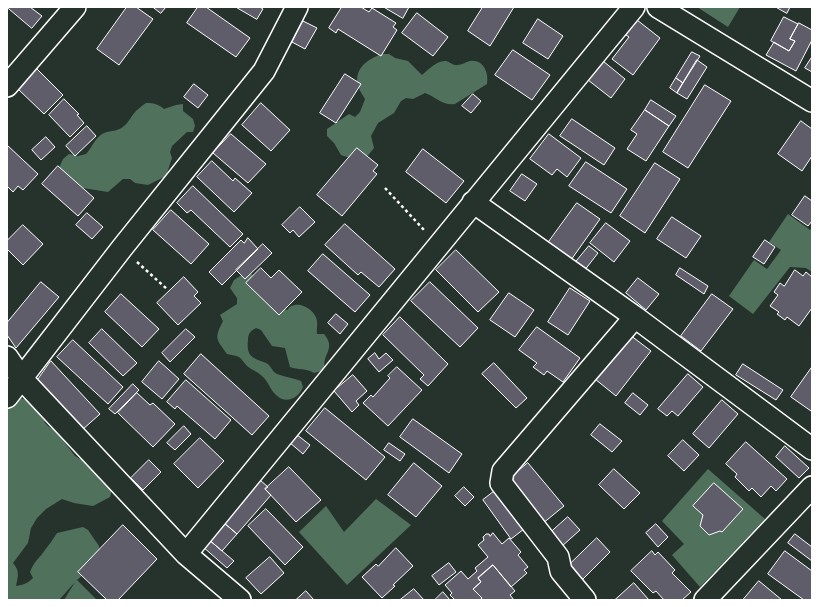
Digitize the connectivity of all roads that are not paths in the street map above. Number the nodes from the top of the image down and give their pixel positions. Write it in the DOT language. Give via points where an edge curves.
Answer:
graph roads {
  1 [pos="75,7"];
  2 [pos="298,7"];
  3 [pos="634,7"];
  4 [pos="658,7"];
  5 [pos="7,86"];
  6 [pos="812,101"];
  7 [pos="473,202"];
  8 [pos="635,317"];
  9 [pos="7,357"];
  10 [pos="22,379"];
  11 [pos="7,397"];
  12 [pos="812,449"];
  13 [pos="812,487"];
  14 [pos="186,554"];
  15 [pos="227,596"];
  16 [pos="585,600"];
  17 [pos="705,600"];
  1 -- 5 [label="street"];
  2 -- 10 [label="street" via="264,71 122,248"];
  3 -- 7 [label="street"];
  4 -- 6 [label="street"];
  7 -- 8 [label="street"];
  7 -- 14 [label="street"];
  8 -- 12 [label="street"];
  8 -- 16 [label="street" via="503,471 500,483 558,557 561,571"];
  9 -- 10 [label="street"];
  10 -- 11 [label="street"];
  10 -- 14 [label="street"];
  13 -- 17 [label="street"];
  14 -- 15 [label="street"];
}
